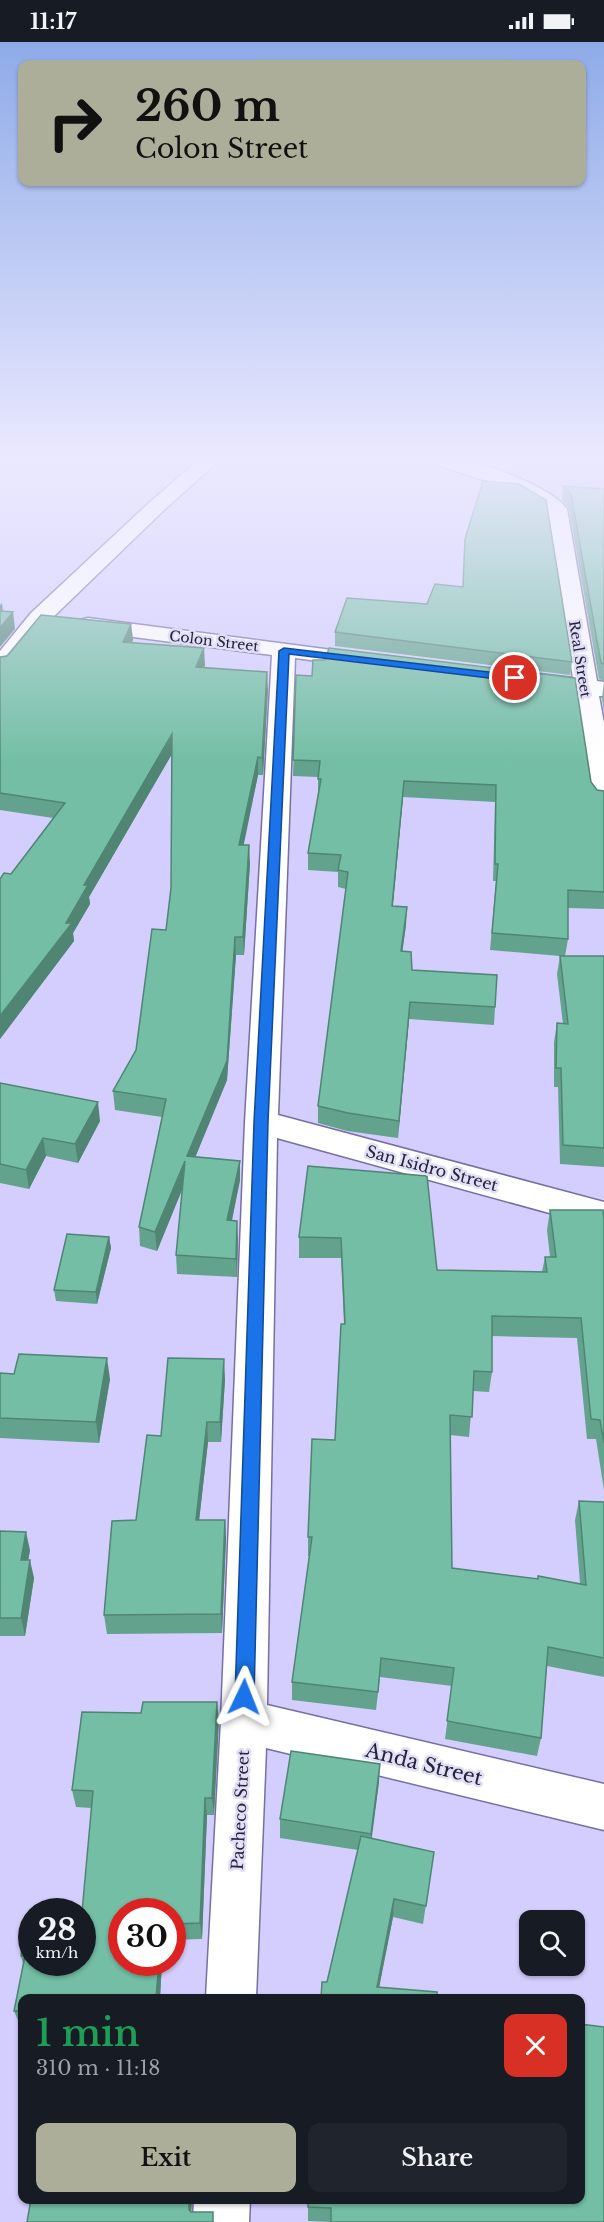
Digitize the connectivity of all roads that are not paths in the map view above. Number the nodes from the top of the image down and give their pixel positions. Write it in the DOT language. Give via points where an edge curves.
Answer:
graph roads {
  1 [pos="100,560"];
  2 [pos="567,560"];
  3 [pos="39,618"];
  4 [pos="284,651"];
  5 [pos="388,663"];
  6 [pos="0,666"];
  7 [pos="515,678"];
  8 [pos="594,688"];
  9 [pos="604,798"];
  10 [pos="261,1122"];
  11 [pos="604,1215"];
  12 [pos="244,1721"];
  13 [pos="604,1807"];
  14 [pos="231,1994"];
  15 [pos="222,2204"];
  16 [pos="221,2222"];
  1 -- 3 [label="street"];
  2 -- 8 [label="street, Real Street"];
  3 -- 4 [label="street, Colon Street"];
  3 -- 6 [label="street"];
  4 -- 5 [label="street, Colon Street"];
  4 -- 10 [label="street, Pacheco Street"];
  7 -- 8 [label="street"];
  8 -- 9 [label="street, Real Street"];
  10 -- 11 [label="street, San Isidro Street"];
  10 -- 12 [label="street, Pacheco Street"];
  12 -- 13 [label="street, Anda Street"];
  12 -- 14 [label="street, Pacheco Street"];
  15 -- 16 [label="street"];
}
